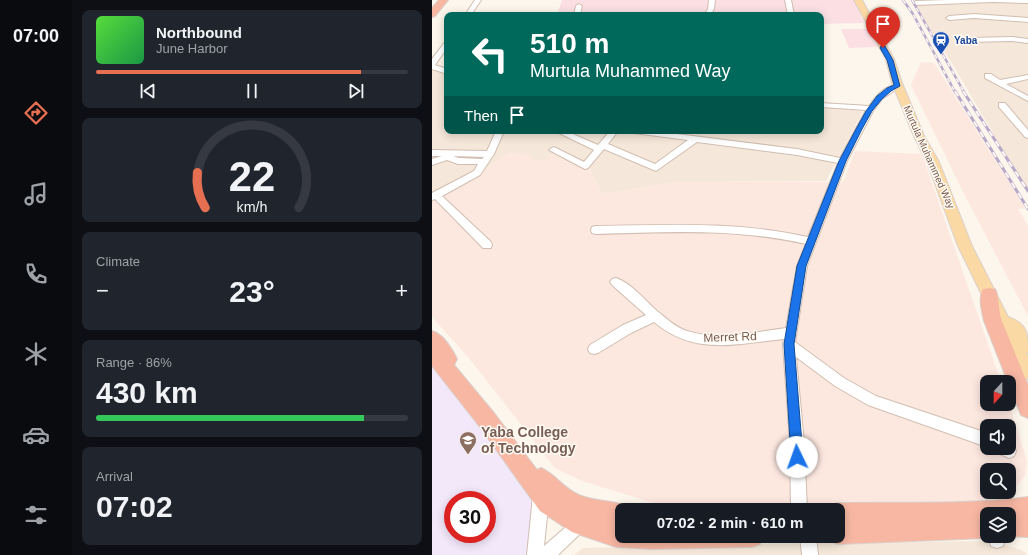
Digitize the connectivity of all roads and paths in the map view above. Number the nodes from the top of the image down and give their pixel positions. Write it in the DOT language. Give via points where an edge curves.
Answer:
graph roads {
  1 [pos="441,0"];
  2 [pos="444,0"];
  3 [pos="478,0"];
  4 [pos="712,0"];
  5 [pos="788,0"];
  6 [pos="862,1"];
  7 [pos="969,1"];
  8 [pos="1028,1"];
  9 [pos="916,3"];
  10 [pos="579,6"];
  11 [pos="432,10"];
  12 [pos="470,12"];
  13 [pos="578,12"];
  14 [pos="709,12"];
  15 [pos="790,12"];
  16 [pos="432,14"];
  17 [pos="974,16"];
  18 [pos="949,18"];
  19 [pos="1028,20"];
  20 [pos="968,40"];
  21 [pos="1028,41"];
  22 [pos="444,47"];
  23 [pos="432,65"];
  24 [pos="444,71"];
  25 [pos="988,76"];
  26 [pos="1028,77"];
  27 [pos="897,83"];
  28 [pos="999,83"];
  29 [pos="1028,99"];
  30 [pos="824,105"];
  31 [pos="1002,105"];
  32 [pos="870,108"];
  33 [pos="499,134"];
  34 [pos="568,134"];
  35 [pos="611,134"];
  36 [pos="657,134"];
  37 [pos="1028,135"];
  38 [pos="696,139"];
  39 [pos="600,147"];
  40 [pos="553,150"];
  41 [pos="432,153"];
  42 [pos="490,154"];
  43 [pos="842,161"];
  44 [pos="432,162"];
  45 [pos="485,162"];
  46 [pos="434,196"];
  47 [pos="596,230"];
  48 [pos="810,241"];
  49 [pos="487,245"];
  50 [pos="616,282"];
  51 [pos="989,294"];
  52 [pos="999,315"];
  53 [pos="655,316"];
  54 [pos="432,338"];
  55 [pos="790,339"];
  56 [pos="1028,346"];
  57 [pos="594,349"];
  58 [pos="432,352"];
  59 [pos="1027,369"];
  60 [pos="1028,409"];
  61 [pos="980,438"];
  62 [pos="541,494"];
  63 [pos="798,503"];
  64 [pos="980,513"];
  65 [pos="615,514"];
  66 [pos="845,514"];
  67 [pos="580,524"];
  68 [pos="980,525"];
  69 [pos="845,532"];
  70 [pos="615,536"];
  71 [pos="809,543"];
  72 [pos="535,555"];
  73 [pos="546,555"];
  74 [pos="810,555"];
  1 -- 11 [label="highway"];
  2 -- 16 [label="highway"];
  3 -- 12 [label="street"];
  4 -- 14 [label="street"];
  5 -- 15 [label="street"];
  6 -- 27 [label="main road, Murtula Muhammed Way" via="890,60"];
  7 -- 8 [label="street"];
  7 -- 9 [label="street"];
  7 -- 17 [label="street"];
  10 -- 13 [label="street"];
  17 -- 18 [label="street"];
  17 -- 19 [label="street"];
  20 -- 21 [label="street"];
  22 -- 23 [label="street"];
  23 -- 24 [label="street"];
  25 -- 28 [label="street"];
  26 -- 28 [label="street"];
  27 -- 32 [label="street" via="897,86 884,93"];
  27 -- 51 [label="main road, Murtula Muhammed Way" via="933,162 965,246"];
  28 -- 29 [label="street"];
  30 -- 32 [label="street"];
  31 -- 37 [label="street"];
  32 -- 43 [label="street"];
  33 -- 42 [label="street"];
  34 -- 39 [label="street"];
  35 -- 39 [label="street"];
  36 -- 38 [label="street"];
  38 -- 39 [label="street" via="656,168"];
  38 -- 43 [label="street" via="790,151"];
  39 -- 40 [label="street" via="585,166"];
  41 -- 42 [label="street"];
  42 -- 45 [label="street"];
  43 -- 48 [label="street"];
  44 -- 45 [label="street" via="447,157 458,161"];
  45 -- 46 [label="street" via="477,173"];
  46 -- 49 [label="street"];
  47 -- 48 [label="street" via="734,229"];
  48 -- 55 [label="street" via="802,266"];
  50 -- 53 [label="street, Merret Rd"];
  51 -- 52 [label="main road, Murtula Muhammed Way"];
  51 -- 60 [label="highway" via="993,321"];
  52 -- 56 [label="main road" via="1017,330"];
  52 -- 59 [label="main road, Murtula Muhammed Way"];
  53 -- 55 [label="street, Merret Rd" via="686,336 702,339"];
  53 -- 57 [label="street"];
  54 -- 65 [label="highway" via="548,488 562,500 580,507"];
  55 -- 61 [label="street" via="828,375 855,392 873,401"];
  55 -- 63 [label="street"];
  58 -- 62 [label="highway"];
  62 -- 67 [label="highway" via="548,503"];
  62 -- 72 [label="street"];
  64 -- 66 [label="highway"];
  67 -- 70 [label="highway"];
  67 -- 73 [label="street"];
  68 -- 69 [label="highway"];
  71 -- 74 [label="street"];
}
